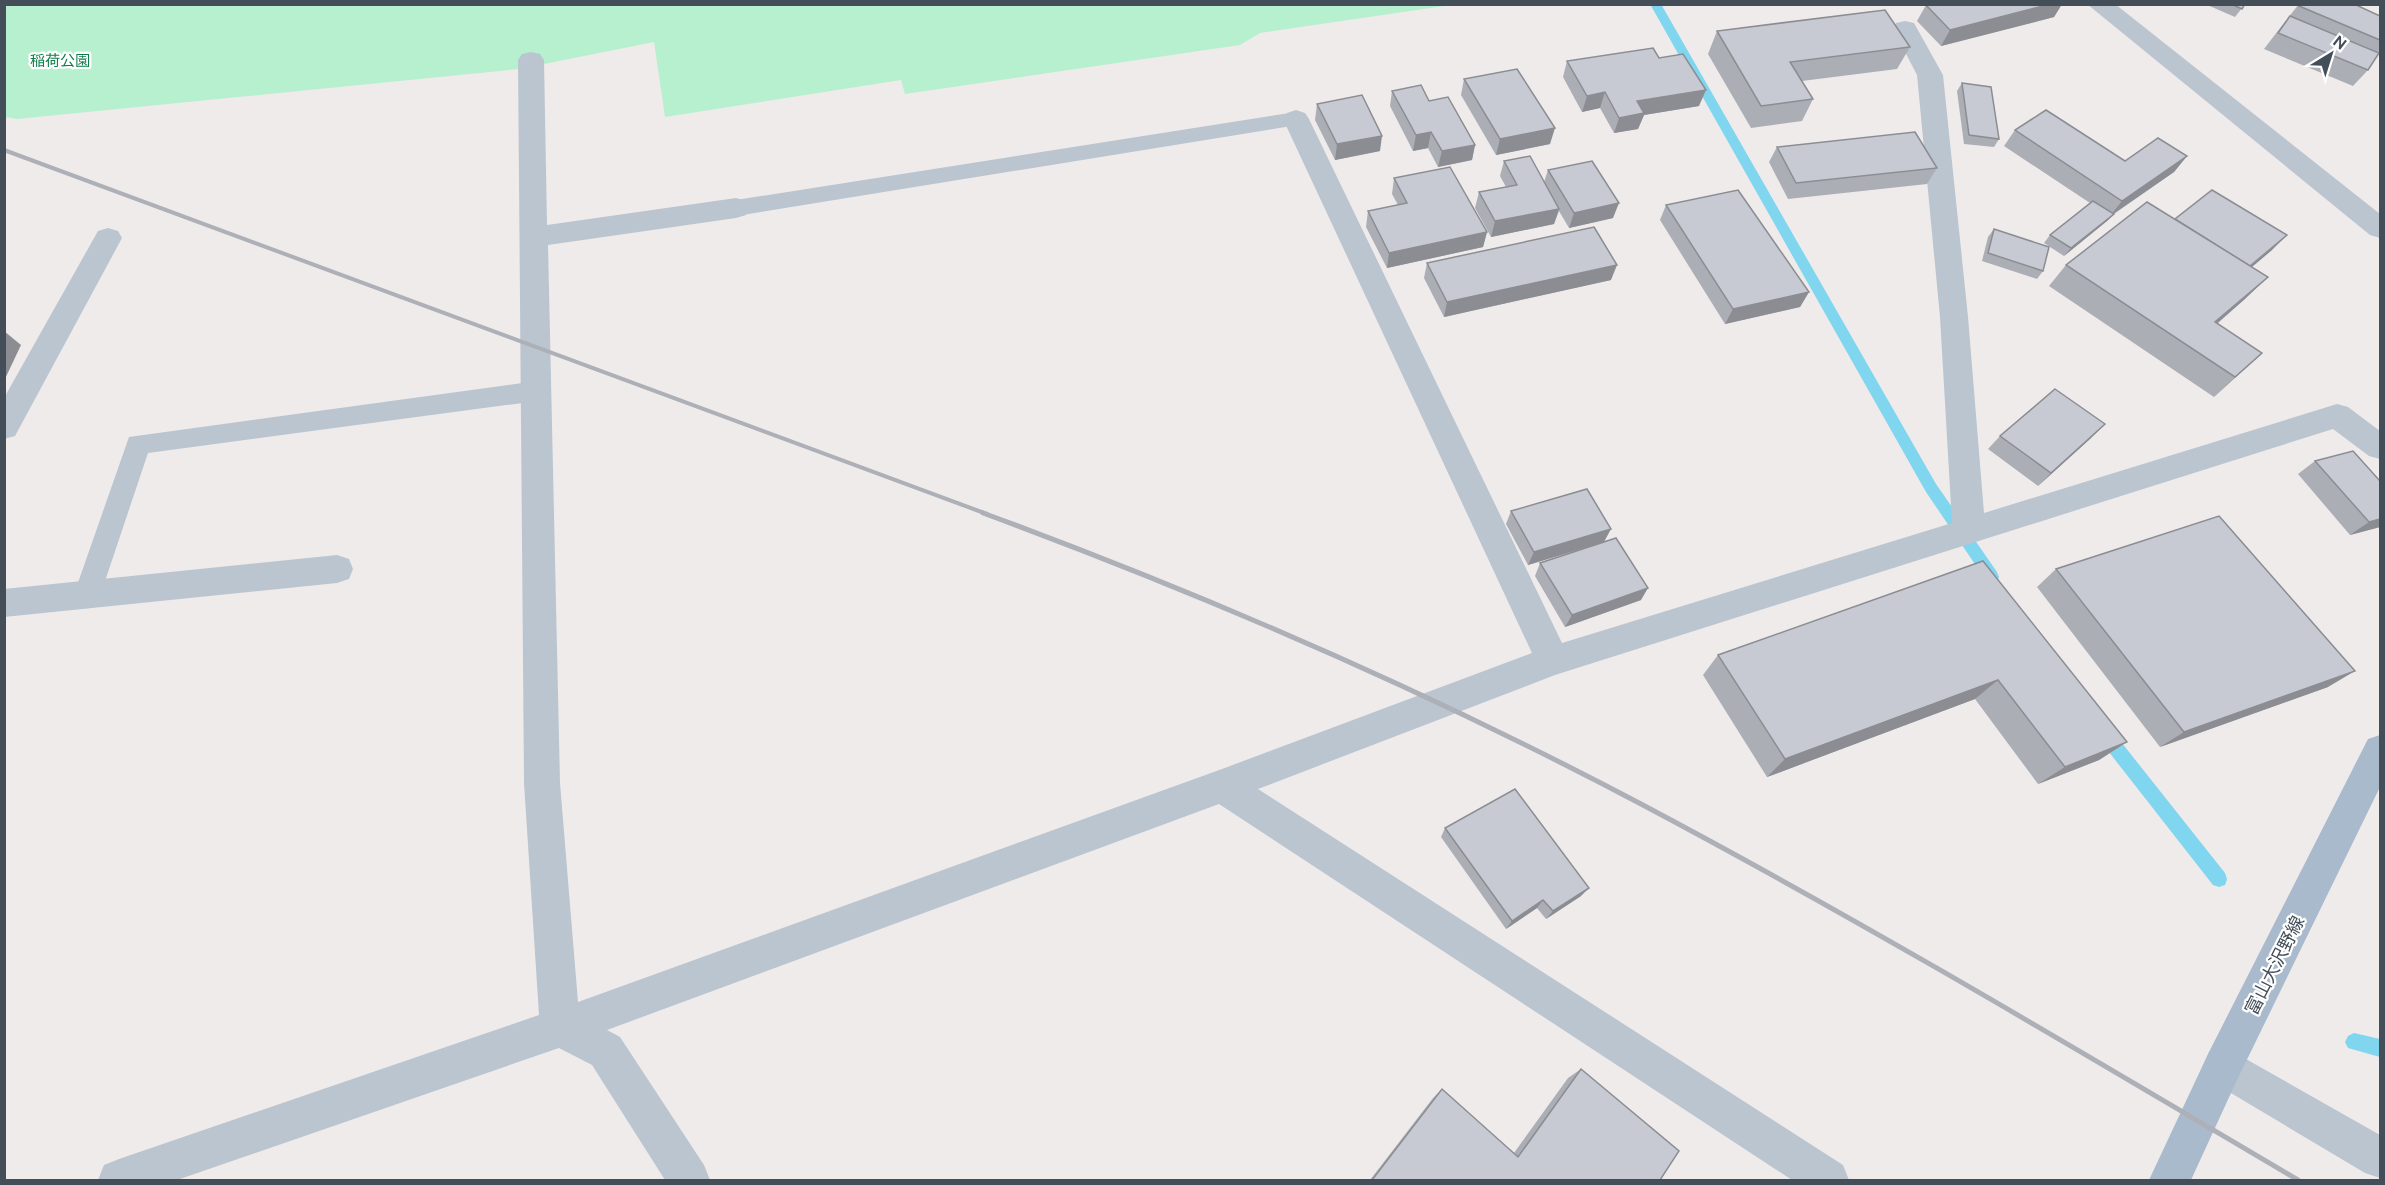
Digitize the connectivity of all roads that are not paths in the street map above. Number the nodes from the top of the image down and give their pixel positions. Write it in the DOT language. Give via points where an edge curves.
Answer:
graph roads {
  1 [pos="2099,4"];
  2 [pos="1905,29"];
  3 [pos="531,60"];
  4 [pos="1296,119"];
  5 [pos="736,208"];
  6 [pos="2380,228"];
  7 [pos="532,237"];
  8 [pos="108,238"];
  9 [pos="537,391"];
  10 [pos="4,427"];
  11 [pos="2380,447"];
  12 [pos="1969,531"];
  13 [pos="337,569"];
  14 [pos="88,594"];
  15 [pos="4,603"];
  16 [pos="1553,661"];
  17 [pos="2380,753"];
  18 [pos="1222,786"];
  19 [pos="560,1028"];
  20 [pos="2223,1066"];
  21 [pos="2380,1158"];
  22 [pos="119,1180"];
  23 [pos="689,1180"];
  24 [pos="1828,1180"];
  25 [pos="2170,1180"];
  1 -- 6 [label="street"];
  2 -- 12 [label="street" via="1930,75 1954,317"];
  3 -- 7 [label="street"];
  4 -- 5 [label="lane"];
  4 -- 16 [label="street"];
  5 -- 7 [label="street"];
  7 -- 9 [label="street"];
  8 -- 10 [label="street"];
  9 -- 14 [label="lane" via="138,444"];
  9 -- 19 [label="street" via="543,783"];
  11 -- 12 [label="street" via="2337,416"];
  12 -- 16 [label="street"];
  13 -- 14 [label="street"];
  14 -- 15 [label="street"];
  16 -- 18 [label="street"];
  17 -- 20 [label="main road, 富山大沢野線"];
  18 -- 19 [label="street"];
  18 -- 24 [label="street"];
  19 -- 22 [label="street"];
  19 -- 23 [label="street" via="606,1051"];
  20 -- 21 [label="street"];
  20 -- 25 [label="main road, 富山大沢野線"];
}
